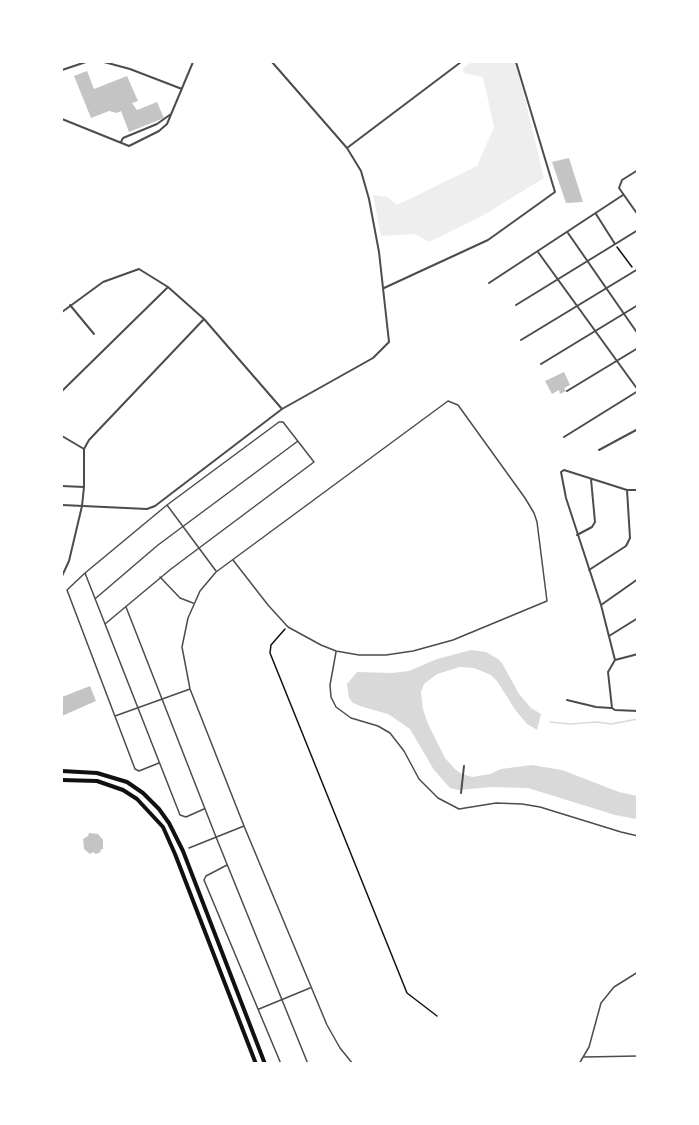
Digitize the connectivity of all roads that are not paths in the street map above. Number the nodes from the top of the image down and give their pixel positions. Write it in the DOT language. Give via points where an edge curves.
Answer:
graph roads {
  1 [pos="86,62"];
  2 [pos="104,62"];
  3 [pos="193,62"];
  4 [pos="272,62"];
  5 [pos="461,62"];
  6 [pos="516,62"];
  7 [pos="62,70"];
  8 [pos="182,89"];
  9 [pos="173,113"];
  10 [pos="62,119"];
  11 [pos="120,143"];
  12 [pos="347,148"];
  13 [pos="638,170"];
  14 [pos="623,195"];
  15 [pos="596,214"];
  16 [pos="638,215"];
  17 [pos="638,230"];
  18 [pos="568,233"];
  19 [pos="615,244"];
  20 [pos="538,252"];
  21 [pos="586,261"];
  22 [pos="636,270"];
  23 [pos="557,279"];
  24 [pos="489,283"];
  25 [pos="168,287"];
  26 [pos="384,288"];
  27 [pos="606,289"];
  28 [pos="70,305"];
  29 [pos="516,305"];
  30 [pos="638,305"];
  31 [pos="576,306"];
  32 [pos="62,312"];
  33 [pos="624,314"];
  34 [pos="204,319"];
  35 [pos="595,332"];
  36 [pos="94,334"];
  37 [pos="638,334"];
  38 [pos="521,340"];
  39 [pos="638,348"];
  40 [pos="616,361"];
  41 [pos="541,364"];
  42 [pos="638,390"];
  43 [pos="62,391"];
  44 [pos="567,391"];
  45 [pos="282,409"];
  46 [pos="638,429"];
  47 [pos="62,436"];
  48 [pos="564,438"];
  49 [pos="298,441"];
  50 [pos="84,449"];
  51 [pos="599,450"];
  52 [pos="591,479"];
  53 [pos="62,486"];
  54 [pos="84,487"];
  55 [pos="627,490"];
  56 [pos="638,490"];
  57 [pos="62,505"];
  58 [pos="167,505"];
  59 [pos="82,506"];
  60 [pos="183,526"];
  61 [pos="577,535"];
  62 [pos="198,548"];
  63 [pos="233,560"];
  64 [pos="589,570"];
  65 [pos="216,572"];
  66 [pos="85,573"];
  67 [pos="62,576"];
  68 [pos="160,577"];
  69 [pos="638,579"];
  70 [pos="96,598"];
  71 [pos="193,604"];
  72 [pos="601,605"];
  73 [pos="126,606"];
  74 [pos="638,618"];
  75 [pos="105,624"];
  76 [pos="609,636"];
  77 [pos="336,651"];
  78 [pos="638,654"];
  79 [pos="615,660"];
  80 [pos="190,689"];
  81 [pos="162,699"];
  82 [pos="567,700"];
  83 [pos="138,708"];
  84 [pos="613,709"];
  85 [pos="638,711"];
  86 [pos="114,716"];
  87 [pos="159,763"];
  88 [pos="464,766"];
  89 [pos="62,771"];
  90 [pos="62,780"];
  91 [pos="462,793"];
  92 [pos="205,809"];
  93 [pos="244,826"];
  94 [pos="638,836"];
  95 [pos="216,837"];
  96 [pos="189,848"];
  97 [pos="183,851"];
  98 [pos="176,854"];
  99 [pos="227,864"];
  100 [pos="638,972"];
  101 [pos="311,988"];
  102 [pos="282,1000"];
  103 [pos="258,1010"];
  104 [pos="638,1056"];
  105 [pos="583,1057"];
  106 [pos="256,1064"];
  107 [pos="266,1064"];
  108 [pos="281,1064"];
  109 [pos="308,1064"];
  110 [pos="353,1064"];
  111 [pos="579,1064"];
  1 -- 7 [label="street"];
  2 -- 8 [label="street"];
  3 -- 8 [label="street"];
  4 -- 12 [label="street"];
  5 -- 12 [label="street"];
  6 -- 26 [label="street" via="555,192 488,240"];
  8 -- 9 [label="street"];
  9 -- 11 [label="street"];
  9 -- 11 [label="street" via="159,131 129,146"];
  10 -- 11 [label="street"];
  12 -- 26 [label="street" via="364,180"];
  13 -- 14 [label="street" via="619,183"];
  14 -- 15 [label="street"];
  14 -- 16 [label="street"];
  15 -- 18 [label="street"];
  15 -- 19 [label="street"];
  17 -- 19 [label="street"];
  18 -- 20 [label="street"];
  18 -- 21 [label="street"];
  19 -- 21 [label="street"];
  20 -- 23 [label="street"];
  20 -- 24 [label="street"];
  21 -- 23 [label="street"];
  21 -- 27 [label="street"];
  22 -- 27 [label="street"];
  23 -- 29 [label="street"];
  23 -- 31 [label="street"];
  25 -- 28 [label="street" via="139,269 102,282"];
  25 -- 34 [label="street"];
  25 -- 43 [label="street"];
  26 -- 45 [label="street" via="389,342 373,358"];
  27 -- 31 [label="street"];
  27 -- 33 [label="street"];
  28 -- 32 [label="street"];
  28 -- 36 [label="street"];
  30 -- 33 [label="street"];
  31 -- 35 [label="street"];
  31 -- 38 [label="street"];
  33 -- 35 [label="street"];
  33 -- 37 [label="street"];
  34 -- 45 [label="street"];
  34 -- 50 [label="street"];
  35 -- 40 [label="street"];
  35 -- 41 [label="street"];
  39 -- 40 [label="street"];
  40 -- 42 [label="street"];
  40 -- 44 [label="street"];
  42 -- 48 [label="street"];
  45 -- 59 [label="street" via="155,506"];
  46 -- 51 [label="street"];
  47 -- 50 [label="street"];
  49 -- 58 [label="lane" via="279,422"];
  49 -- 60 [label="lane"];
  49 -- 62 [label="lane" via="314,462"];
  50 -- 54 [label="street"];
  52 -- 55 [label="street"];
  52 -- 61 [label="street" via="595,522"];
  52 -- 61 [label="street" via="561,472"];
  53 -- 54 [label="street"];
  54 -- 59 [label="street"];
  55 -- 56 [label="street"];
  55 -- 64 [label="street" via="630,538 626,546"];
  57 -- 59 [label="street"];
  58 -- 60 [label="lane"];
  58 -- 66 [label="lane"];
  59 -- 67 [label="street"];
  60 -- 62 [label="lane"];
  60 -- 70 [label="lane"];
  61 -- 64 [label="street"];
  62 -- 65 [label="lane"];
  62 -- 68 [label="lane"];
  63 -- 65 [label="lane"];
  63 -- 77 [label="lane" via="288,627"];
  63 -- 77 [label="lane" via="448,402 458,405 534,513 547,601 453,640 413,651 386,655"];
  64 -- 72 [label="street"];
  65 -- 71 [label="lane"];
  66 -- 70 [label="lane"];
  66 -- 86 [label="lane" via="69,587 68,593"];
  68 -- 71 [label="lane" via="180,598"];
  68 -- 73 [label="lane"];
  69 -- 72 [label="street"];
  70 -- 75 [label="lane"];
  71 -- 80 [label="lane" via="182,647"];
  72 -- 76 [label="street"];
  73 -- 75 [label="lane"];
  73 -- 81 [label="lane"];
  74 -- 76 [label="street"];
  75 -- 83 [label="lane"];
  76 -- 79 [label="street"];
  77 -- 94 [label="lane" via="330,686 336,707 351,718 390,733 419,779 438,798 459,809 496,803 540,807"];
  78 -- 79 [label="street"];
  79 -- 84 [label="street" via="608,672"];
  80 -- 81 [label="lane"];
  80 -- 93 [label="lane"];
  81 -- 83 [label="lane"];
  81 -- 92 [label="lane"];
  82 -- 84 [label="street"];
  83 -- 86 [label="lane"];
  83 -- 87 [label="lane"];
  84 -- 85 [label="street"];
  86 -- 87 [label="lane" via="135,769"];
  87 -- 92 [label="lane" via="182,817"];
  88 -- 91 [label="street"];
  89 -- 97 [label="main road" via="97,772 127,782 159,809"];
  90 -- 98 [label="main road" via="111,785 137,799 163,827"];
  92 -- 95 [label="lane"];
  93 -- 95 [label="lane"];
  93 -- 101 [label="lane"];
  95 -- 96 [label="lane"];
  95 -- 99 [label="lane"];
  97 -- 98 [label="main road"];
  97 -- 107 [label="main road"];
  98 -- 106 [label="main road"];
  99 -- 102 [label="lane"];
  99 -- 103 [label="lane" via="204,880"];
  100 -- 105 [label="lane" via="614,987 601,1003"];
  101 -- 102 [label="lane"];
  101 -- 110 [label="lane" via="332,1036"];
  102 -- 103 [label="lane"];
  102 -- 109 [label="lane"];
  103 -- 108 [label="lane"];
  104 -- 105 [label="lane"];
  105 -- 111 [label="lane"];
}
